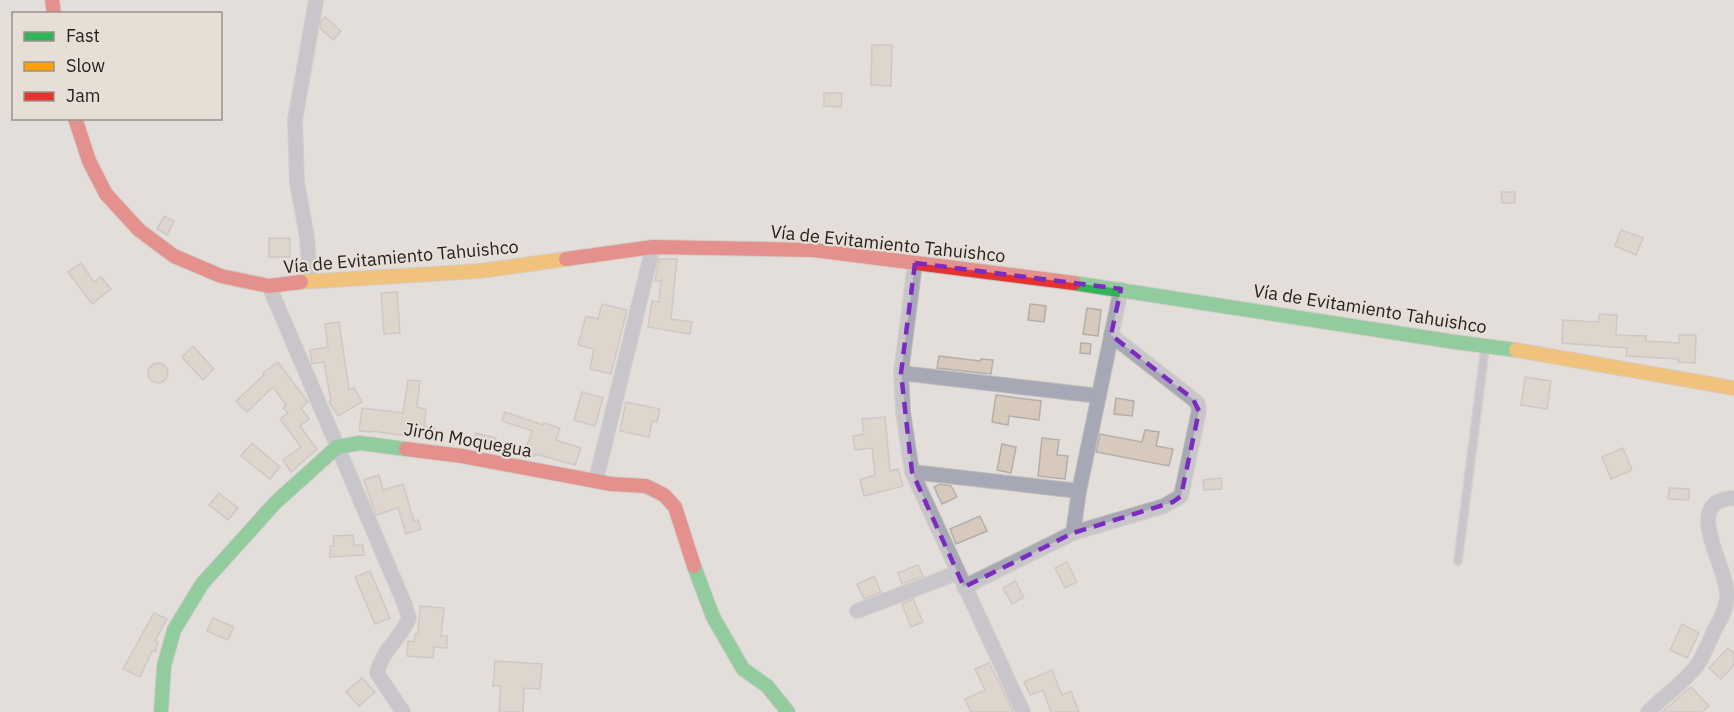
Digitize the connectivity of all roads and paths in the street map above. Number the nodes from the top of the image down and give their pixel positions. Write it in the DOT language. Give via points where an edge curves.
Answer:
graph roads {
  1 [pos="316,0"];
  2 [pos="76,120"];
  3 [pos="653,247"];
  4 [pos="915,263"];
  5 [pos="309,281"];
  6 [pos="269,286"];
  7 [pos="1121,289"];
  8 [pos="1111,335"];
  9 [pos="1485,346"];
  10 [pos="902,373"];
  11 [pos="1734,388"];
  12 [pos="1099,396"];
  13 [pos="337,447"];
  14 [pos="912,472"];
  15 [pos="596,480"];
  16 [pos="1078,491"];
  17 [pos="1734,498"];
  18 [pos="1073,533"];
  19 [pos="1458,561"];
  20 [pos="957,573"];
  21 [pos="964,587"];
  22 [pos="857,611"];
  23 [pos="161,712"];
  24 [pos="403,712"];
  25 [pos="789,712"];
  26 [pos="1023,712"];
  27 [pos="1648,712"];
  1 -- 5 [label="street" via="295,120 297,182 307,237"];
  2 -- 6 [label="main road, Vía de Evitamiento Tahuishco" via="89,161 106,194 139,230 183,260 221,276"];
  3 -- 4 [label="main road, Vía de Evitamiento Tahuishco" via="814,250"];
  3 -- 5 [label="main road, Vía de Evitamiento Tahuishco" via="480,271"];
  3 -- 15 [label="street"];
  4 -- 7 [label="main road, Vía de Evitamiento Tahuishco"];
  4 -- 10 [label="street"];
  5 -- 6 [label="main road, Vía de Evitamiento Tahuishco"];
  6 -- 13 [label="street"];
  7 -- 8 [label="street"];
  7 -- 9 [label="main road, Vía de Evitamiento Tahuishco"];
  8 -- 12 [label="street"];
  8 -- 18 [label="street" via="1193,399 1199,411 1180,496 1164,506"];
  9 -- 11 [label="main road, Vía de Evitamiento Tahuishco"];
  9 -- 19 [label="lane"];
  10 -- 12 [label="street"];
  10 -- 14 [label="street"];
  12 -- 16 [label="street"];
  13 -- 15 [label="main road, Jirón Moquegua" via="379,444"];
  13 -- 23 [label="main road" via="275,503 202,584 174,630 164,666"];
  13 -- 24 [label="street" via="409,618 380,660 377,673"];
  14 -- 16 [label="street"];
  14 -- 20 [label="street"];
  15 -- 25 [label="main road, Jirón Moquegua" via="646,486 664,495 675,507 713,617 743,669 767,686"];
  16 -- 18 [label="street"];
  17 -- 27 [label="street" via="1715,502 1707,518 1726,582 1725,609 1697,666"];
  18 -- 21 [label="street"];
  20 -- 21 [label="street"];
  20 -- 22 [label="street"];
  21 -- 26 [label="street"];
}
